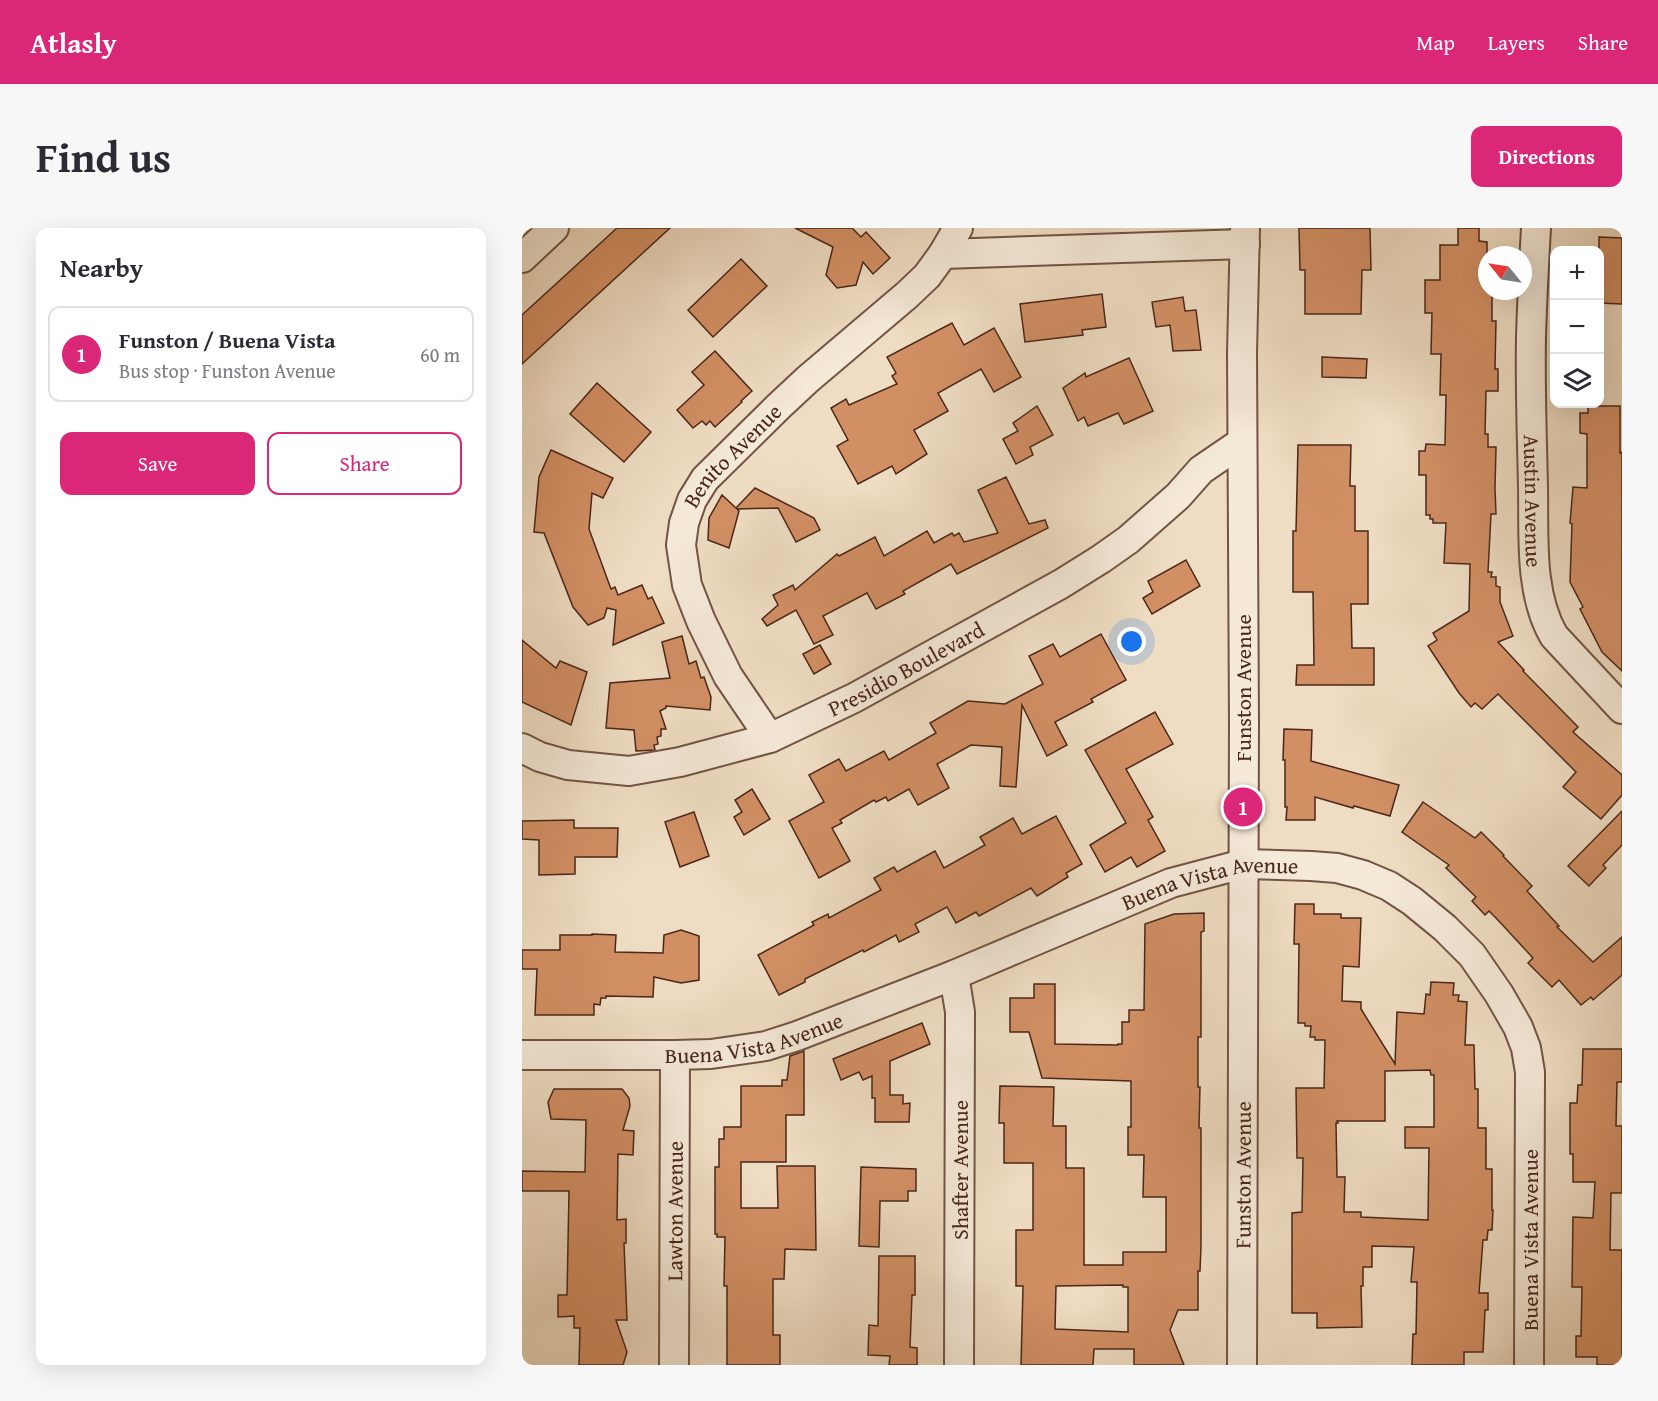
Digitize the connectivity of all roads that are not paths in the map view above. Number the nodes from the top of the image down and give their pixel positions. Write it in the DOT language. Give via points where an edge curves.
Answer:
graph roads {
  1 [pos="554,228"];
  2 [pos="958,228"];
  3 [pos="1536,228"];
  4 [pos="1245,236"];
  5 [pos="943,254"];
  6 [pos="522,258"];
  7 [pos="1242,442"];
  8 [pos="1622,710"];
  9 [pos="770,738"];
  10 [pos="522,748"];
  11 [pos="1243,864"];
  12 [pos="954,975"];
  13 [pos="522,1055"];
  14 [pos="675,1055"];
  15 [pos="674,1365"];
  16 [pos="959,1365"];
  17 [pos="1242,1365"];
  18 [pos="1529,1365"];
  1 -- 6 [label="street"];
  2 -- 5 [label="street, Benito Avenue"];
  3 -- 8 [label="street, Austin Avenue" via="1531,339 1535,564 1539,595 1554,636"];
  4 -- 5 [label="street"];
  4 -- 7 [label="street, Funston Avenue"];
  5 -- 9 [label="street, Benito Avenue" via="907,295 808,379 705,479 692,500 681,544 687,585 728,676"];
  7 -- 9 [label="street, Presidio Boulevard" via="1201,470 1128,540 1061,584 855,698"];
  7 -- 11 [label="street, Funston Avenue"];
  9 -- 10 [label="street, Presidio Boulevard" via="629,771 568,765 540,758"];
  11 -- 12 [label="street, Buena Vista Avenue" via="1172,883"];
  11 -- 17 [label="street, Funston Avenue"];
  11 -- 18 [label="street, Buena Vista Avenue" via="1337,868 1389,886 1445,928 1472,955 1518,1027 1530,1072"];
  12 -- 14 [label="street, Buena Vista Avenue" via="766,1046"];
  12 -- 16 [label="street, Shafter Avenue" via="960,1012"];
  13 -- 14 [label="street, Buena Vista Avenue"];
  14 -- 15 [label="street, Lawton Avenue"];
}
